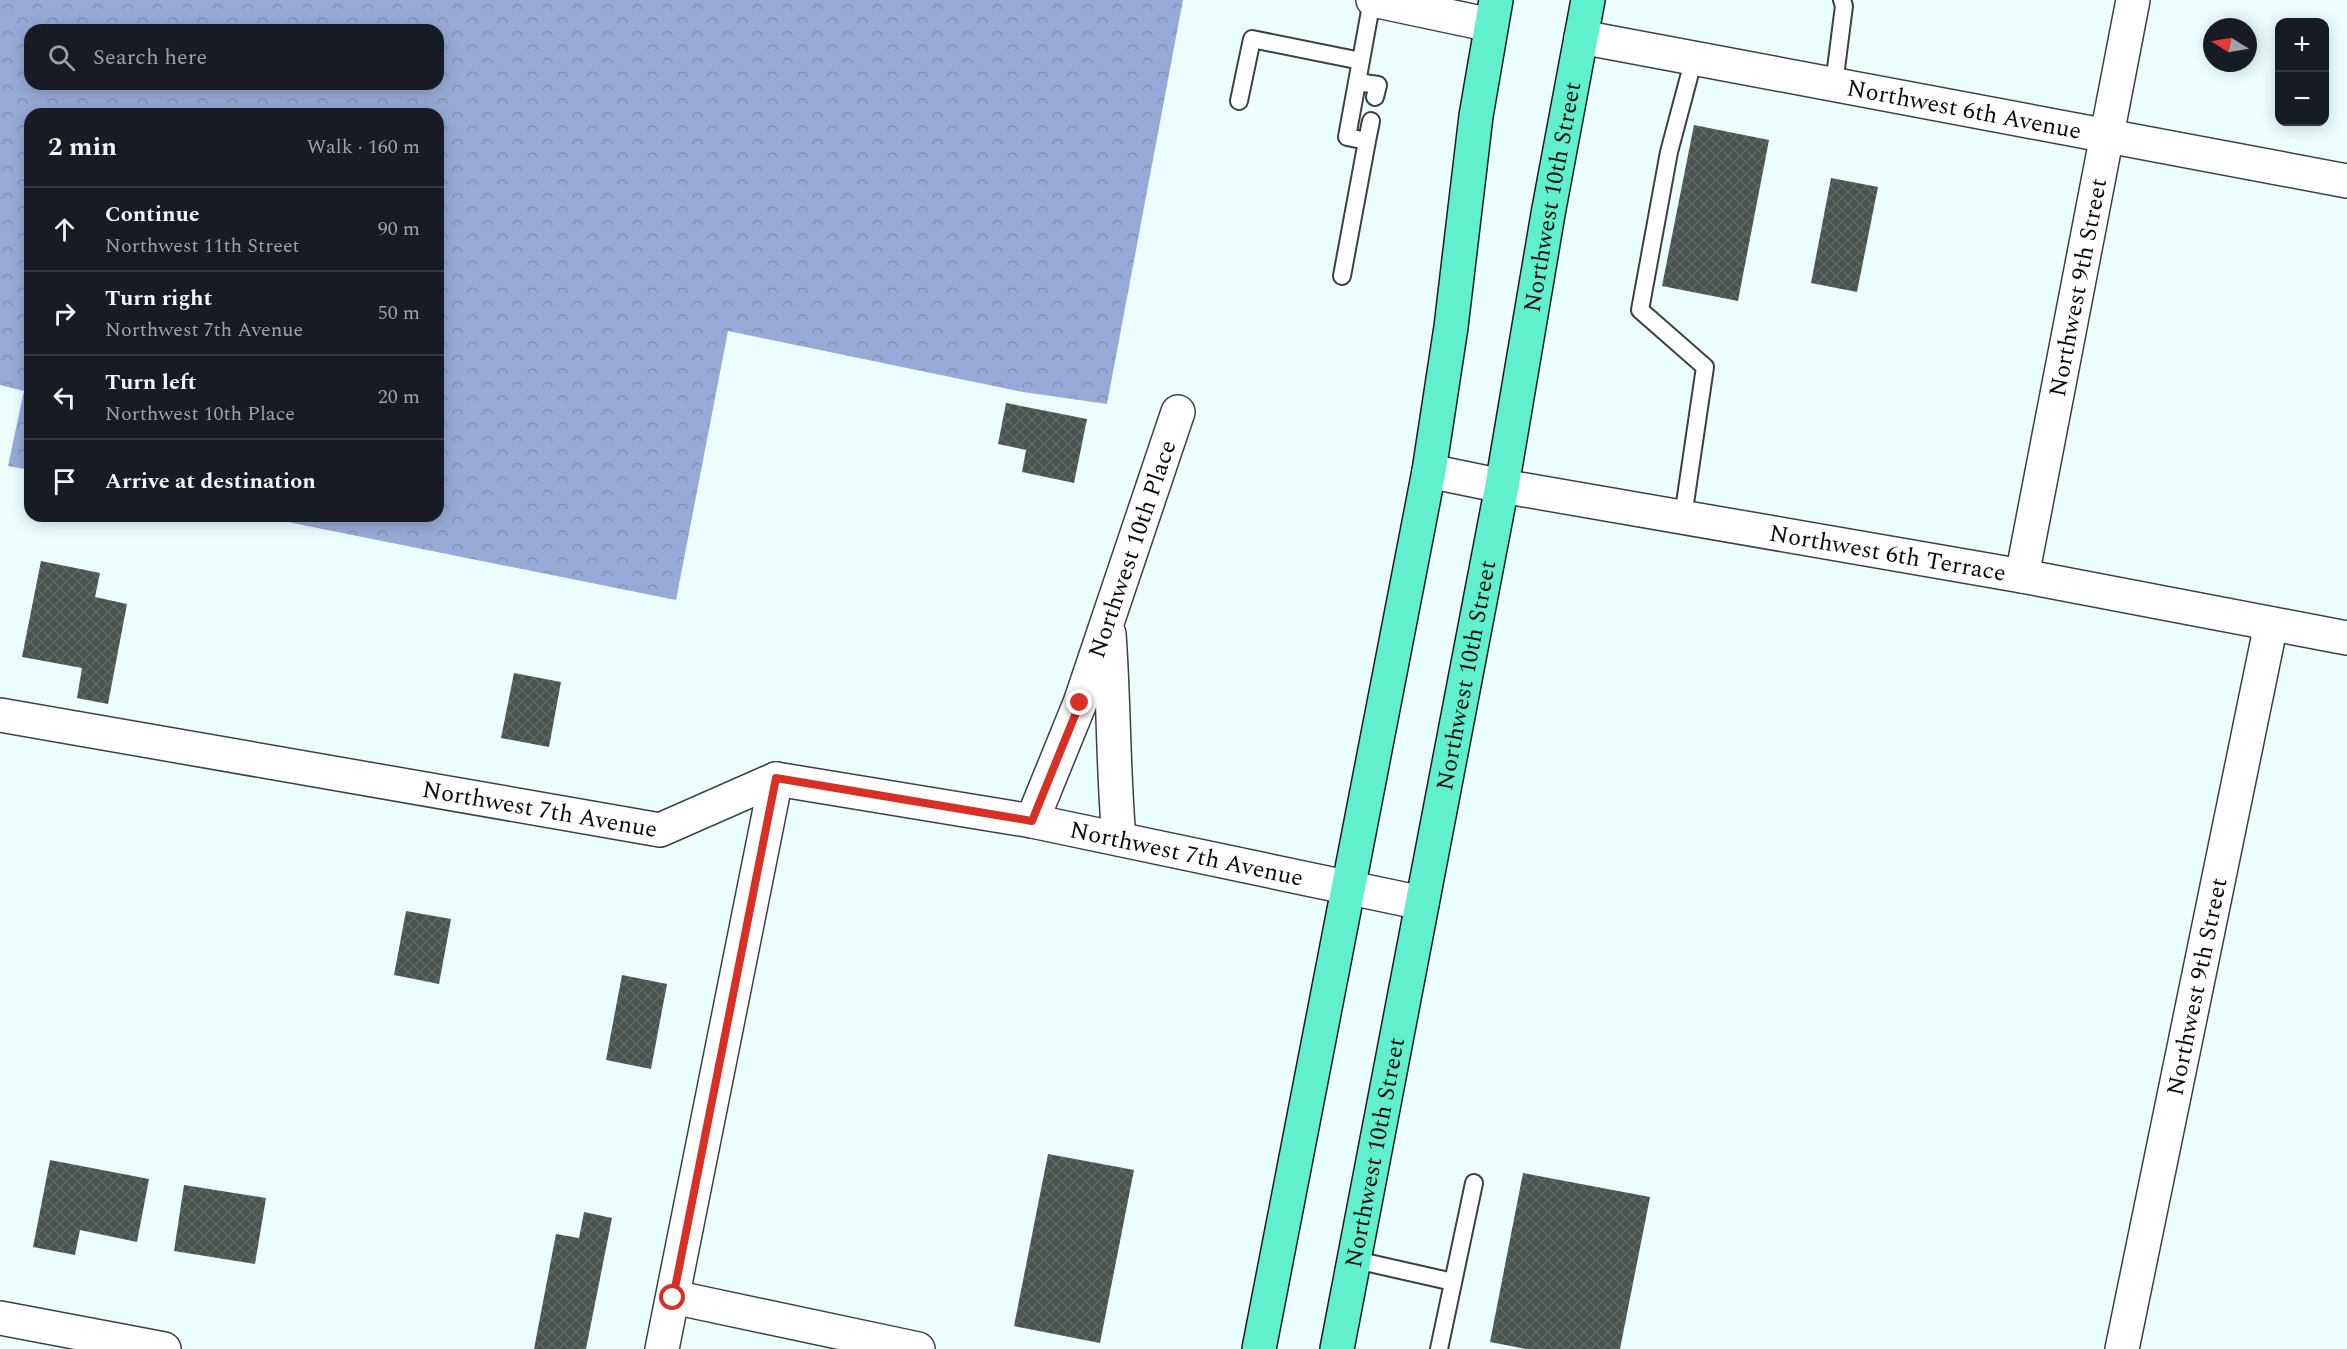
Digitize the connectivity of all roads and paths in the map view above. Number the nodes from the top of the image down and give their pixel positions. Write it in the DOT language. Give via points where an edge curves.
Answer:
graph roads {
  1 [pos="1373,0"];
  2 [pos="1588,0"];
  3 [pos="1842,0"];
  4 [pos="2133,0"];
  5 [pos="1494,13"];
  6 [pos="1581,37"];
  7 [pos="1694,58"];
  8 [pos="1361,61"];
  9 [pos="1357,82"];
  10 [pos="1834,84"];
  11 [pos="1375,97"];
  12 [pos="1239,101"];
  13 [pos="1371,121"];
  14 [pos="2107,135"];
  15 [pos="1367,141"];
  16 [pos="2347,181"];
  17 [pos="1342,276"];
  18 [pos="1178,412"];
  19 [pos="1429,471"];
  20 [pos="1502,486"];
  21 [pos="1683,517"];
  22 [pos="2022,576"];
  23 [pos="1108,620"];
  24 [pos="2271,624"];
  25 [pos="2347,638"];
  26 [pos="0,715"];
  27 [pos="776,778"];
  28 [pos="1032,821"];
  29 [pos="1119,839"];
  30 [pos="1350,888"];
  31 [pos="1422,903"];
  32 [pos="1474,1183"];
  33 [pos="1356,1260"];
  34 [pos="1453,1282"];
  35 [pos="673,1298"];
  36 [pos="0,1318"];
  37 [pos="164,1349"];
  38 [pos="662,1349"];
  39 [pos="918,1349"];
  40 [pos="1259,1349"];
  41 [pos="1337,1349"];
  42 [pos="1439,1349"];
  43 [pos="2122,1349"];
  1 -- 5 [label="street"];
  1 -- 8 [label="lane"];
  2 -- 6 [label="highway, Northwest 10th Street"];
  3 -- 10 [label="lane"];
  4 -- 14 [label="street, Northwest 9th Street"];
  5 -- 19 [label="highway" via="1476,116"];
  6 -- 7 [label="street, Northwest 6th Avenue"];
  6 -- 20 [label="highway, Northwest 10th Street"];
  7 -- 10 [label="street, Northwest 6th Avenue"];
  7 -- 21 [label="lane" via="1669,152 1640,310 1705,367"];
  8 -- 9 [label="lane"];
  8 -- 12 [label="lane" via="1252,39"];
  9 -- 11 [label="lane" via="1378,86"];
  9 -- 15 [label="lane" via="1347,137"];
  10 -- 14 [label="street, Northwest 6th Avenue"];
  13 -- 15 [label="lane"];
  14 -- 16 [label="street, Northwest 6th Avenue"];
  14 -- 22 [label="street, Northwest 9th Street"];
  15 -- 17 [label="lane"];
  18 -- 23 [label="street, Northwest 10th Place"];
  19 -- 20 [label="street, Northwest 6th Terrace"];
  19 -- 30 [label="highway"];
  20 -- 21 [label="street, Northwest 6th Terrace"];
  20 -- 31 [label="highway, Northwest 10th Street"];
  21 -- 22 [label="street, Northwest 6th Terrace"];
  22 -- 24 [label="street, Northwest 6th Terrace"];
  23 -- 28 [label="street, Northwest 10th Place" via="1080,703"];
  23 -- 29 [label="street"];
  24 -- 25 [label="street, Northwest 6th Terrace"];
  24 -- 43 [label="street, Northwest 9th Street"];
  26 -- 27 [label="street, Northwest 7th Avenue" via="660,830"];
  27 -- 28 [label="street, Northwest 7th Avenue"];
  27 -- 35 [label="street"];
  28 -- 29 [label="street, Northwest 7th Avenue"];
  29 -- 30 [label="street, Northwest 7th Avenue"];
  30 -- 31 [label="street, Northwest 7th Avenue"];
  30 -- 40 [label="highway"];
  31 -- 33 [label="highway, Northwest 10th Street"];
  32 -- 34 [label="lane"];
  33 -- 34 [label="lane"];
  33 -- 41 [label="highway, Northwest 10th Street"];
  34 -- 42 [label="lane"];
  35 -- 38 [label="street"];
  35 -- 39 [label="street"];
  36 -- 37 [label="street"];
}
